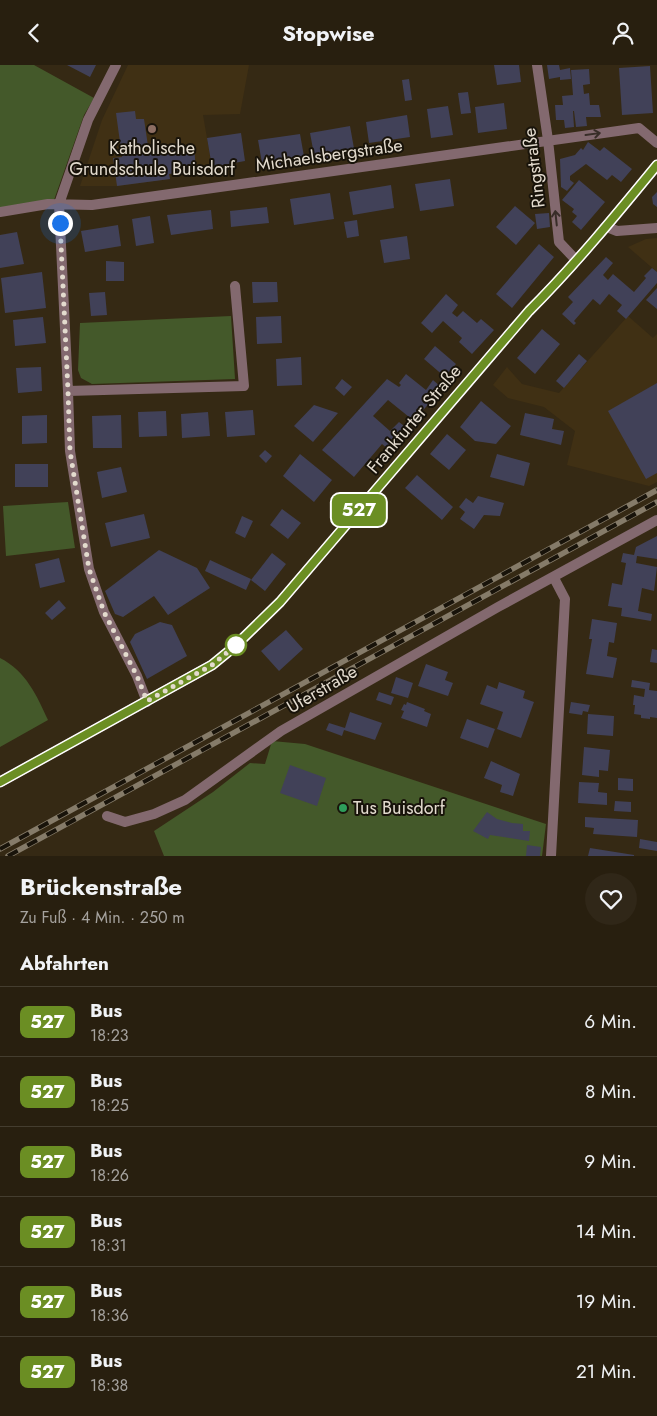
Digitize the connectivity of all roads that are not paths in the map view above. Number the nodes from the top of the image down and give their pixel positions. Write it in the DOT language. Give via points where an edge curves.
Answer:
graph roads {
  1 [pos="116,65"];
  2 [pos="537,65"];
  3 [pos="548,140"];
  4 [pos="657,143"];
  5 [pos="657,165"];
  6 [pos="59,204"];
  7 [pos="0,212"];
  8 [pos="606,227"];
  9 [pos="657,228"];
  10 [pos="576,260"];
  11 [pos="235,286"];
  12 [pos="68,391"];
  13 [pos="657,520"];
  14 [pos="554,578"];
  15 [pos="147,701"];
  16 [pos="0,782"];
  17 [pos="108,816"];
  18 [pos="551,856"];
  1 -- 6 [label="street" via="88,120"];
  2 -- 3 [label="street, Ringstraße"];
  3 -- 4 [label="street, Michaelsbergstraße, one-way" via="639,128"];
  3 -- 6 [label="street, Michaelsbergstraße" via="92,205"];
  10 -- 3 [label="street, Ringstraße, one-way" via="558,242"];
  5 -- 8 [label="main road, Frankfurter Straße"];
  6 -- 7 [label="street, Michaelsbergstraße"];
  6 -- 12 [label="street"];
  8 -- 9 [label="street" via="617,231"];
  8 -- 10 [label="main road, Frankfurter Straße"];
  10 -- 15 [label="main road, Frankfurter Straße" via="523,317 280,602 212,665"];
  11 -- 12 [label="street" via="244,386"];
  12 -- 15 [label="street" via="70,451 89,569 104,612"];
  13 -- 14 [label="street, Uferstraße"];
  14 -- 17 [label="street, Uferstraße" via="281,731 185,799 154,814 125,822"];
  14 -- 18 [label="street" via="565,599"];
  15 -- 16 [label="main road, Frankfurter Straße"];
}
